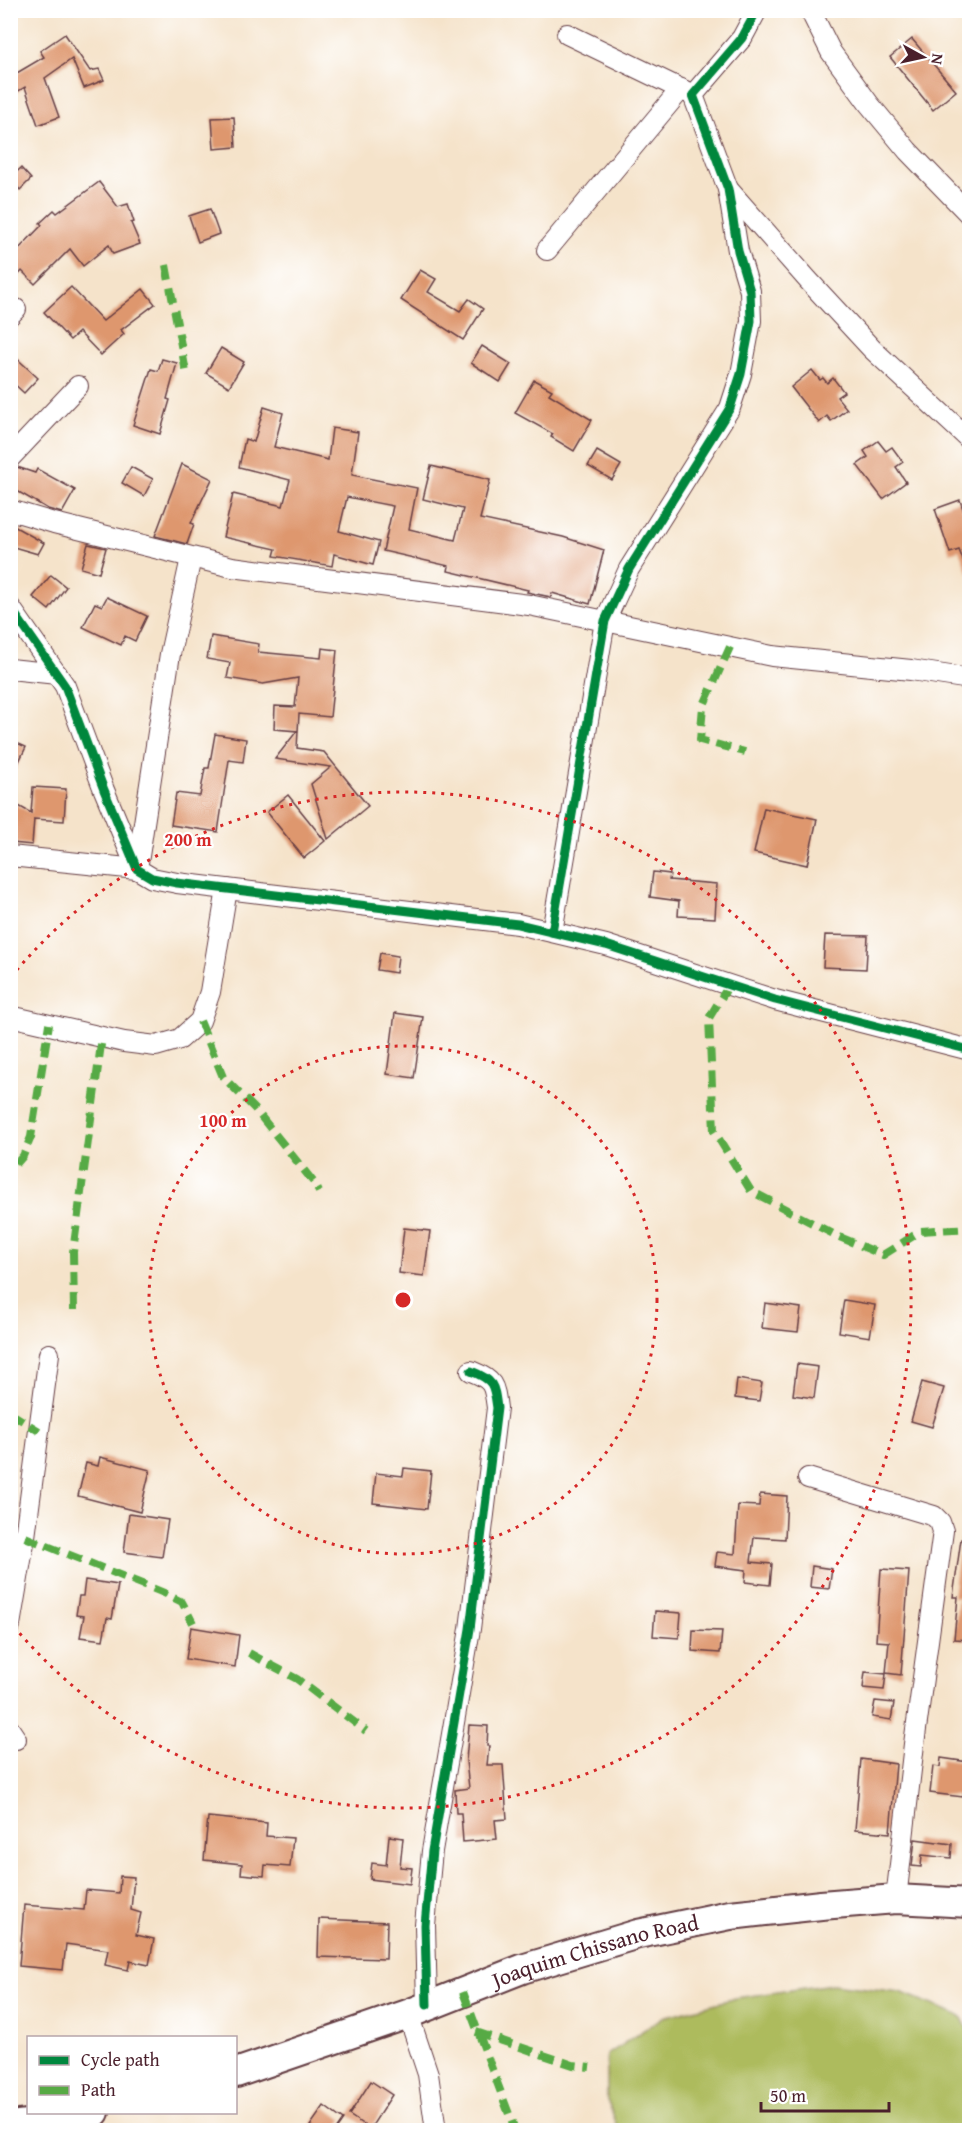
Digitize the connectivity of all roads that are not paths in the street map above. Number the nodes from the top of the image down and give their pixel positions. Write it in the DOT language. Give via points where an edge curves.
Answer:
graph roads {
  1 [pos="757,10"];
  2 [pos="810,10"];
  3 [pos="567,34"];
  4 [pos="687,92"];
  5 [pos="728,189"];
  6 [pos="969,215"];
  7 [pos="547,250"];
  8 [pos="78,386"];
  9 [pos="969,440"];
  10 [pos="10,458"];
  11 [pos="10,510"];
  12 [pos="191,558"];
  13 [pos="10,607"];
  14 [pos="605,621"];
  15 [pos="10,669"];
  16 [pos="57,674"];
  17 [pos="969,679"];
  18 [pos="10,856"];
  19 [pos="137,869"];
  20 [pos="227,889"];
  21 [pos="552,932"];
  22 [pos="10,1016"];
  23 [pos="969,1050"];
  24 [pos="49,1354"];
  25 [pos="471,1371"];
  26 [pos="808,1478"];
  27 [pos="18,1529"];
  28 [pos="10,1626"];
  29 [pos="896,1899"];
  30 [pos="969,1903"];
  31 [pos="417,2009"];
  32 [pos="237,2073"];
  33 [pos="88,2119"];
  34 [pos="10,2126"];
  35 [pos="433,2130"];
  1 -- 4 [label="street" via="742,38"];
  2 -- 6 [label="street" via="831,52 869,104"];
  3 -- 4 [label="street"];
  4 -- 5 [label="street"];
  4 -- 7 [label="street"];
  5 -- 9 [label="street" via="872,349"];
  5 -- 14 [label="street" via="738,250 750,291 751,321 741,374 730,408 629,569"];
  8 -- 10 [label="street"];
  11 -- 12 [label="street"];
  12 -- 14 [label="street" via="232,567 529,605"];
  12 -- 19 [label="street" via="166,674"];
  13 -- 16 [label="street"];
  14 -- 17 [label="street" via="772,656"];
  14 -- 21 [label="street"];
  15 -- 16 [label="street"];
  16 -- 19 [label="street"];
  18 -- 19 [label="street"];
  19 -- 20 [label="street" via="152,878"];
  20 -- 21 [label="street" via="518,924"];
  20 -- 22 [label="street" via="210,992 200,1021 180,1039 156,1046"];
  21 -- 23 [label="street" via="606,945 775,1000"];
  24 -- 27 [label="street"];
  25 -- 31 [label="street" via="486,1377 494,1386 497,1408 470,1629 432,1851"];
  26 -- 29 [label="street" via="934,1516 943,1531"];
  27 -- 28 [label="street"];
  29 -- 30 [label="highway, Joaquim Chissano Road"];
  29 -- 31 [label="highway, Joaquim Chissano Road" via="730,1915 638,1934 522,1969"];
  31 -- 32 [label="highway, Joaquim Chissano Road"];
  31 -- 35 [label="street"];
  33 -- 34 [label="highway"];
}
